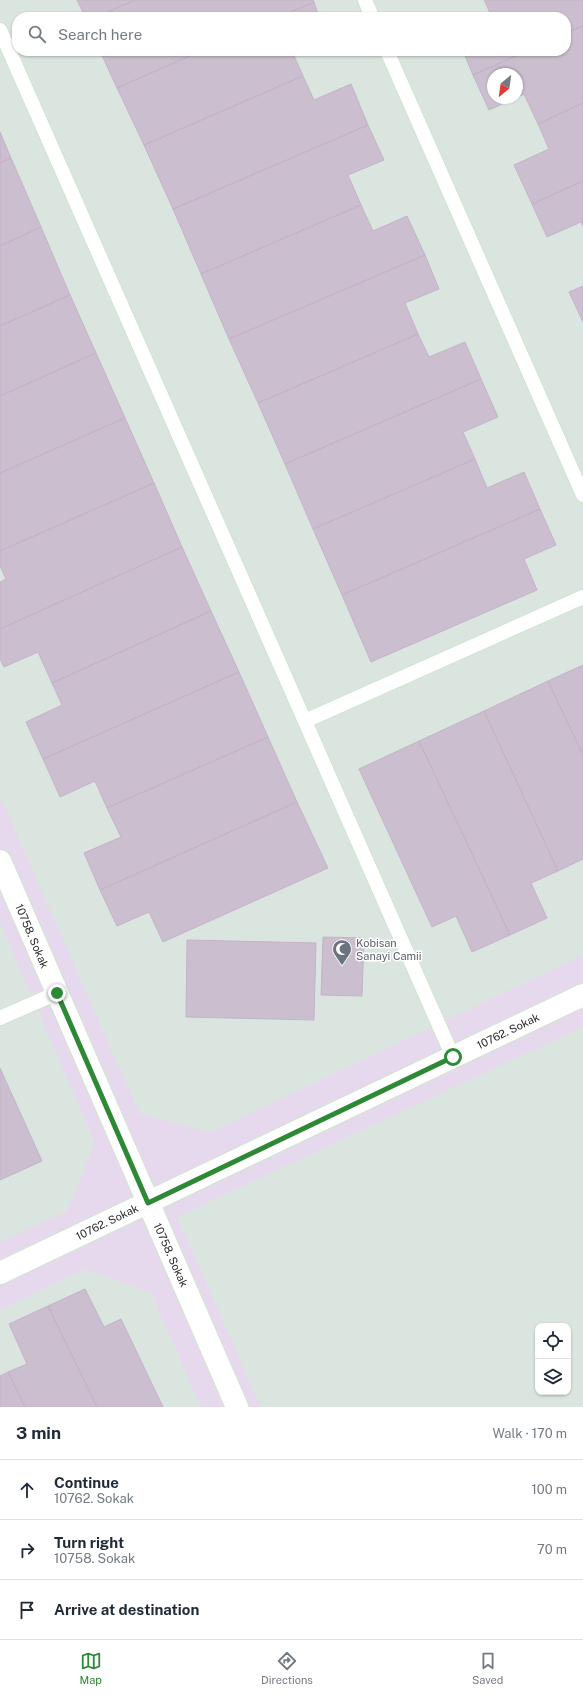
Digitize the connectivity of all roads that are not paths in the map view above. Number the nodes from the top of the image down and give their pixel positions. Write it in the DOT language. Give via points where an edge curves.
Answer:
graph roads {
  1 [pos="365,0"];
  2 [pos="370,12"];
  3 [pos="0,30"];
  4 [pos="389,56"];
  5 [pos="583,495"];
  6 [pos="583,597"];
  7 [pos="305,721"];
  8 [pos="0,861"];
  9 [pos="57,993"];
  10 [pos="583,995"];
  11 [pos="0,1018"];
  12 [pos="453,1057"];
  13 [pos="148,1203"];
  14 [pos="0,1273"];
  15 [pos="237,1407"];
  1 -- 2 [label="lane"];
  3 -- 7 [label="lane"];
  4 -- 5 [label="lane"];
  6 -- 7 [label="lane"];
  7 -- 12 [label="lane"];
  8 -- 9 [label="street, 10758. Sokak"];
  9 -- 11 [label="lane"];
  9 -- 13 [label="street, 10758. Sokak"];
  10 -- 12 [label="street, 10762. Sokak"];
  12 -- 13 [label="street, 10762. Sokak"];
  13 -- 14 [label="street, 10762. Sokak"];
  13 -- 15 [label="street, 10758. Sokak"];
}
